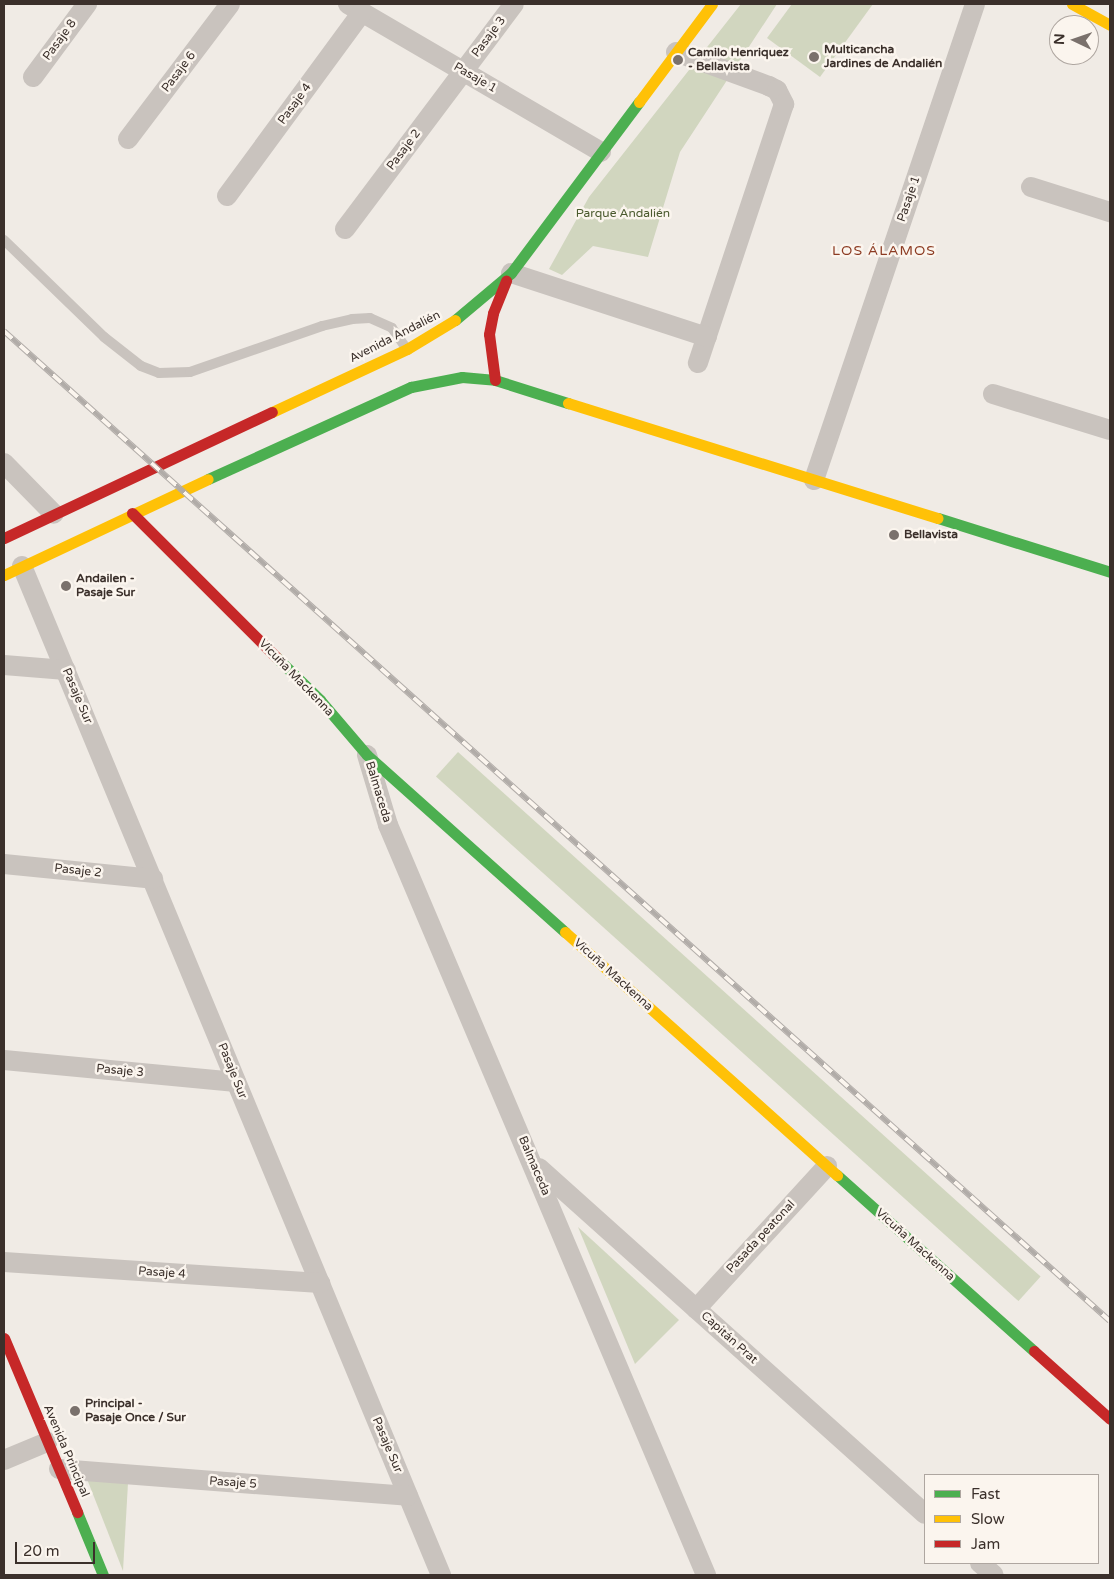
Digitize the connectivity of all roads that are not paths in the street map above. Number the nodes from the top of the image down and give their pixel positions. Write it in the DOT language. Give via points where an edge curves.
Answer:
graph roads {
  1 [pos="87,4"];
  2 [pos="230,4"];
  3 [pos="514,4"];
  4 [pos="712,4"];
  5 [pos="975,4"];
  6 [pos="1072,4"];
  7 [pos="355,7"];
  8 [pos="1110,25"];
  9 [pos="676,52"];
  10 [pos="463,71"];
  11 [pos="33,77"];
  12 [pos="128,140"];
  13 [pos="601,152"];
  14 [pos="1031,187"];
  15 [pos="227,196"];
  16 [pos="1110,212"];
  17 [pos="345,228"];
  18 [pos="4,240"];
  19 [pos="511,273"];
  20 [pos="707,337"];
  21 [pos="407,349"];
  22 [pos="698,363"];
  23 [pos="495,380"];
  24 [pos="993,394"];
  25 [pos="1110,430"];
  26 [pos="4,463"];
  27 [pos="814,480"];
  28 [pos="132,513"];
  29 [pos="54,514"];
  30 [pos="4,538"];
  31 [pos="22,566"];
  32 [pos="1110,572"];
  33 [pos="4,575"];
  34 [pos="4,665"];
  35 [pos="66,670"];
  36 [pos="367,755"];
  37 [pos="4,864"];
  38 [pos="152,879"];
  39 [pos="4,1060"];
  40 [pos="236,1082"];
  41 [pos="533,1163"];
  42 [pos="827,1166"];
  43 [pos="4,1262"];
  44 [pos="320,1283"];
  45 [pos="696,1309"];
  46 [pos="4,1338"];
  47 [pos="1110,1420"];
  48 [pos="47,1442"];
  49 [pos="4,1460"];
  50 [pos="58,1469"];
  51 [pos="408,1496"];
  52 [pos="924,1513"];
  53 [pos="981,1564"];
  54 [pos="103,1575"];
  55 [pos="441,1575"];
  56 [pos="706,1575"];
  57 [pos="994,1575"];
  1 -- 11 [label="street, Pasaje 8"];
  2 -- 12 [label="street, Pasaje 6"];
  3 -- 10 [label="street, Pasaje 3"];
  4 -- 9 [label="main road, Avenida Andalién"];
  5 -- 27 [label="street, Pasaje 1"];
  6 -- 8 [label="main road"];
  7 -- 10 [label="street, Pasaje 1"];
  7 -- 15 [label="street, Pasaje 4"];
  9 -- 13 [label="main road, Avenida Andalién"];
  9 -- 20 [label="street" via="769,86 782,96 784,104"];
  10 -- 13 [label="street, Pasaje 1"];
  10 -- 17 [label="street, Pasaje 2"];
  13 -- 19 [label="main road, Avenida Andalién"];
  14 -- 16 [label="street"];
  18 -- 21 [label="lane" via="104,337 141,366 159,373 190,372 322,326 352,319 370,318 392,328"];
  19 -- 20 [label="street"];
  19 -- 21 [label="main road, Avenida Andalién" via="460,317"];
  19 -- 23 [label="main road" via="500,292 489,334"];
  20 -- 22 [label="street"];
  21 -- 29 [label="main road, Avenida Andalién"];
  23 -- 27 [label="main road"];
  23 -- 28 [label="main road" via="445,378 411,387"];
  24 -- 25 [label="street"];
  26 -- 29 [label="street"];
  27 -- 32 [label="main road"];
  28 -- 31 [label="main road"];
  28 -- 36 [label="main road, Vicuña Mackenna" via="320,700"];
  29 -- 30 [label="main road, Avenida Andalién"];
  31 -- 33 [label="main road"];
  31 -- 35 [label="street, Pasaje Sur"];
  34 -- 35 [label="street"];
  35 -- 38 [label="street, Pasaje Sur"];
  36 -- 41 [label="street, Balmaceda" via="388,825"];
  36 -- 42 [label="main road, Vicuña Mackenna"];
  37 -- 38 [label="street, Pasaje 2"];
  38 -- 40 [label="street, Pasaje Sur"];
  39 -- 40 [label="street, Pasaje 3"];
  40 -- 44 [label="street, Pasaje Sur"];
  41 -- 45 [label="street, Capitán Prat"];
  41 -- 56 [label="street, Balmaceda"];
  42 -- 45 [label="street, Pasada peatonal"];
  42 -- 47 [label="main road, Vicuña Mackenna"];
  43 -- 44 [label="street, Pasaje 4"];
  44 -- 51 [label="street, Pasaje Sur"];
  45 -- 52 [label="street, Capitán Prat"];
  46 -- 48 [label="main road, Avenida Principal"];
  48 -- 49 [label="street"];
  48 -- 50 [label="main road, Avenida Principal"];
  50 -- 51 [label="street, Pasaje 5"];
  50 -- 54 [label="main road, Avenida Principal"];
  51 -- 55 [label="street, Pasaje Sur"];
  53 -- 57 [label="street"];
}
